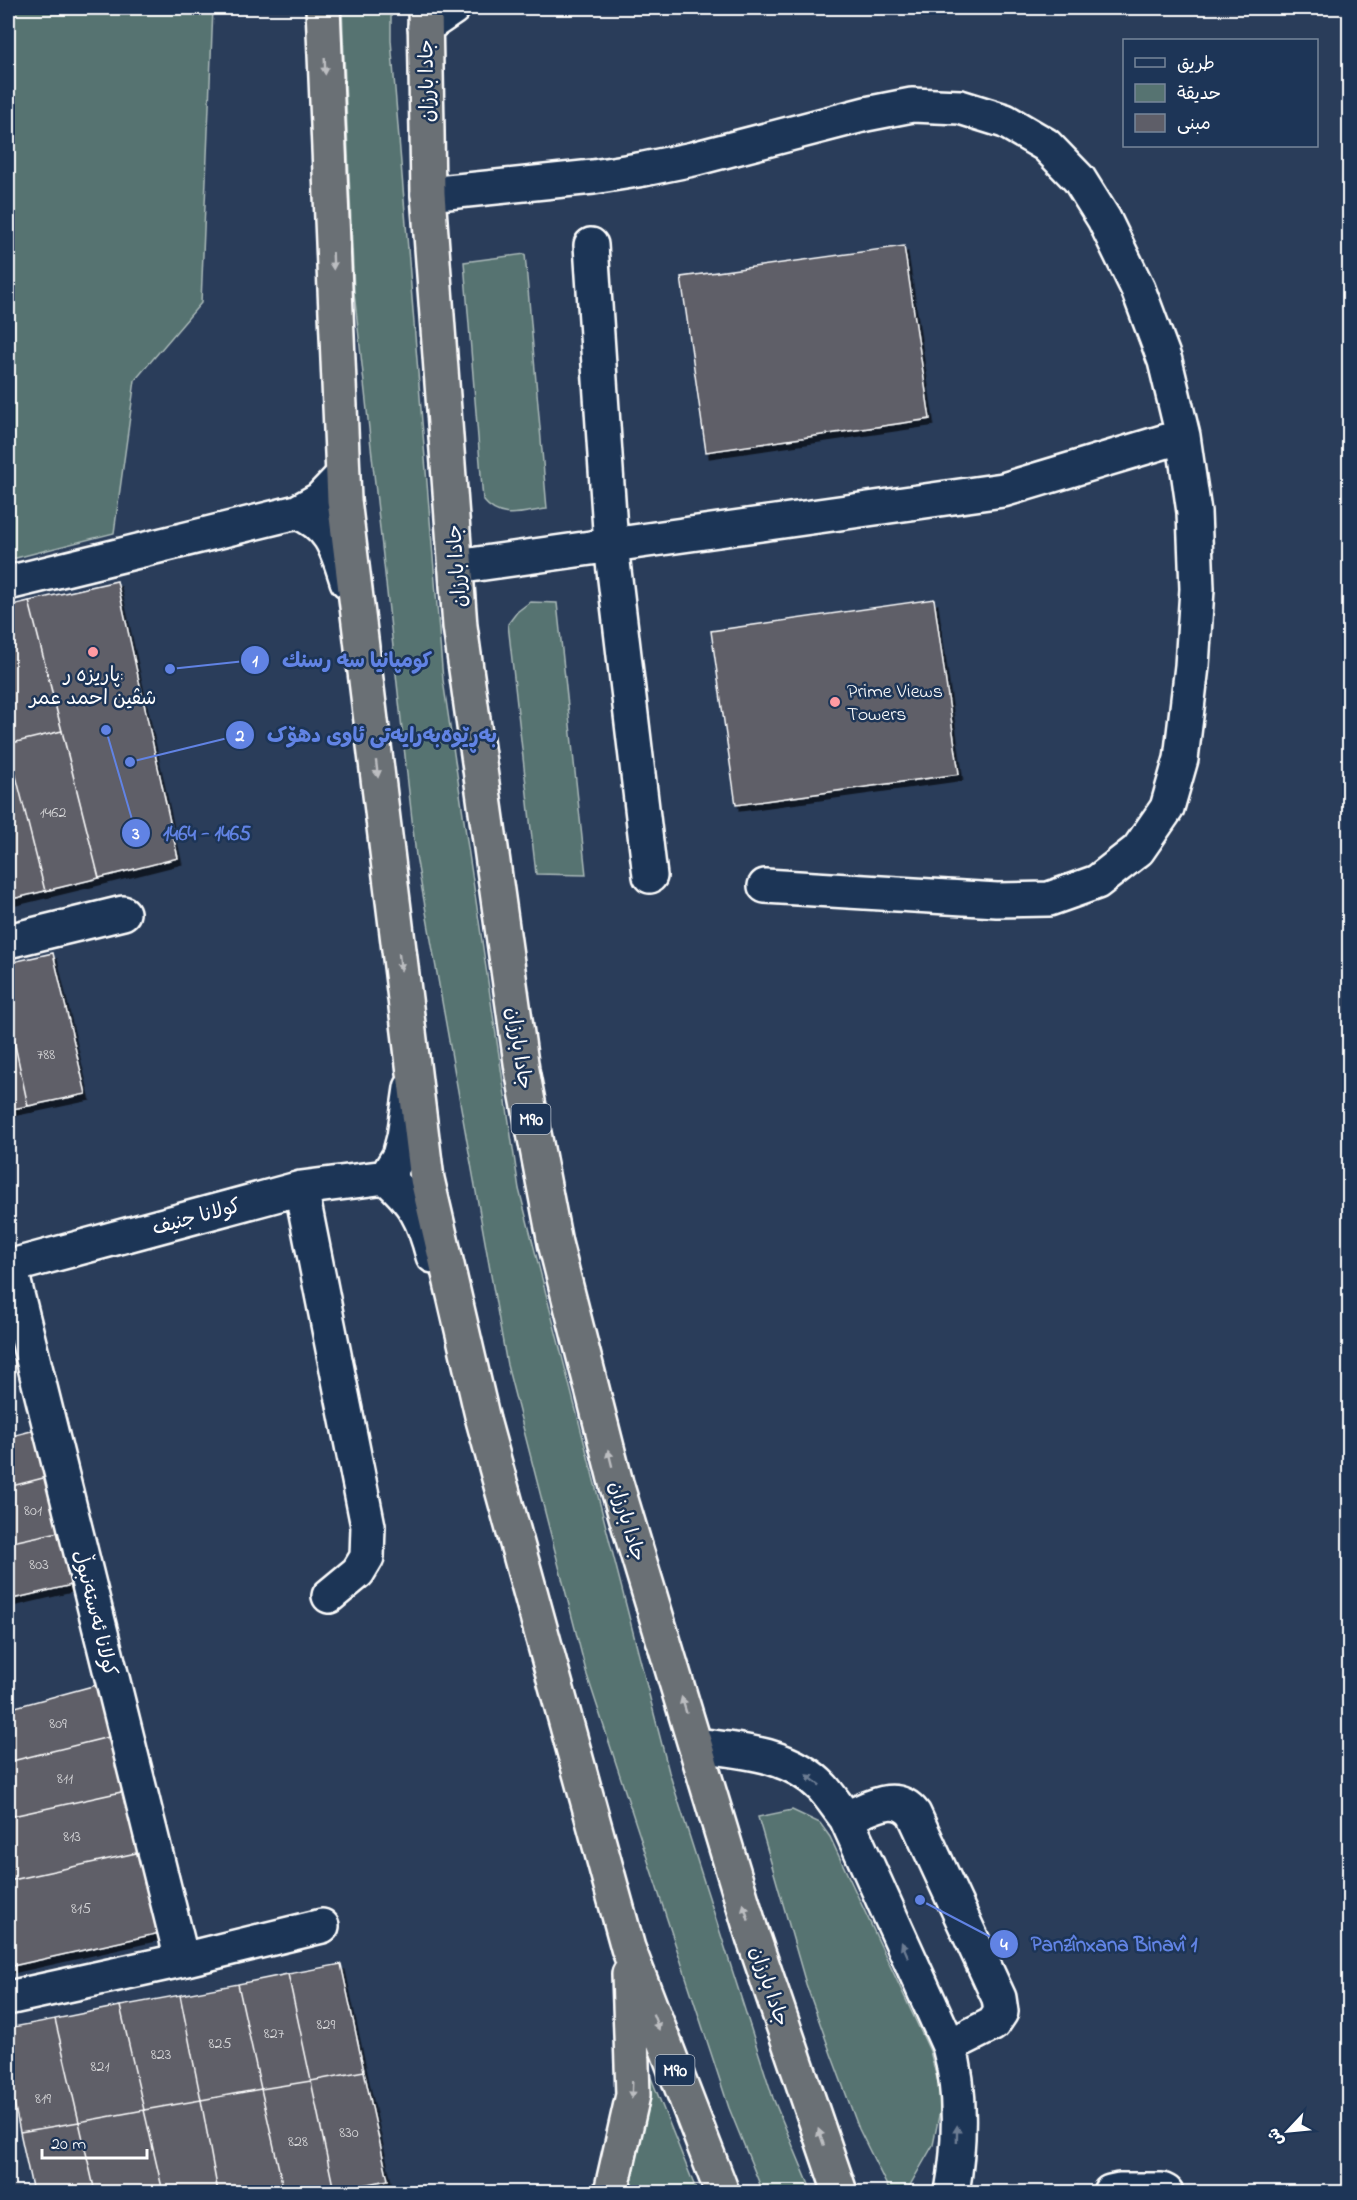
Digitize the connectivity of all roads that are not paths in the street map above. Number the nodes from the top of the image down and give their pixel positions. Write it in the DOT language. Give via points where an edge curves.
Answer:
graph roads {
  1 [pos="323,8"];
  2 [pos="453,8"];
  3 [pos="425,17"];
  4 [pos="428,194"];
  5 [pos="591,245"];
  6 [pos="1183,436"];
  7 [pos="342,476"];
  8 [pos="297,512"];
  9 [pos="611,545"];
  10 [pos="456,567"];
  11 [pos="8,583"];
  12 [pos="357,609"];
  13 [pos="650,876"];
  14 [pos="765,886"];
  15 [pos="123,913"];
  16 [pos="8,941"];
  17 [pos="414,1071"];
  18 [pos="386,1177"];
  19 [pos="301,1188"];
  20 [pos="9,1267"];
  21 [pos="471,1367"];
  22 [pos="329,1596"];
  23 [pos="696,1745"];
  24 [pos="846,1818"];
  25 [pos="322,1926"];
  26 [pos="628,1948"];
  27 [pos="182,1960"];
  28 [pos="8,1998"];
  29 [pos="949,2046"];
  30 [pos="611,2193"];
  31 [pos="722,2193"];
  32 [pos="840,2193"];
  33 [pos="952,2193"];
  34 [pos="1110,2193"];
  35 [pos="1166,2193"];
  1 -- 7 [label="highway, M90, one-way"];
  2 -- 3 [label="street"];
  3 -- 4 [label="highway, جادا بارزان / M90"];
  4 -- 6 [label="street" via="644,169 912,105 960,107 1005,121 1046,145 1079,178 1104,219 1138,289 1165,361"];
  4 -- 10 [label="highway, جادا بارزان / M90"];
  5 -- 9 [label="street"];
  6 -- 9 [label="street" via="1003,490"];
  6 -- 14 [label="street" via="1194,512 1197,589 1192,666 1181,759 1167,808 1138,850 1097,882 1049,898 997,900"];
  7 -- 8 [label="street" via="320,499"];
  7 -- 12 [label="highway, M90"];
  8 -- 11 [label="street"];
  8 -- 12 [label="street" via="312,518 330,535"];
  9 -- 10 [label="street"];
  9 -- 13 [label="street"];
  23 -- 10 [label="highway, جادا بارزان / M90, one-way" via="616,1483 555,1243 522,1070 460,626"];
  12 -- 17 [label="highway, M90, one-way"];
  15 -- 16 [label="street"];
  17 -- 18 [label="street" via="399,1156"];
  17 -- 21 [label="highway, M90" via="427,1179"];
  18 -- 19 [label="street, كولانا جنيف"];
  18 -- 21 [label="street" via="408,1197 423,1223 456,1343"];
  19 -- 20 [label="street, كولانا جنيف"];
  19 -- 22 [label="street" via="368,1526 367,1557 358,1572"];
  20 -- 27 [label="street, كولانا ئەستەنبوڵ"];
  21 -- 26 [label="highway, M90"];
  24 -- 23 [label="street, one-way" via="822,1787 785,1762 761,1753"];
  32 -- 23 [label="highway, جادا بارزان / M90, one-way" via="753,1937"];
  29 -- 24 [label="street, one-way"];
  24 -- 29 [label="street" via="884,1802 901,1802 914,1814 999,1998 1001,2013 993,2025"];
  25 -- 27 [label="street"];
  26 -- 30 [label="highway, one-way" via="633,2095"];
  26 -- 31 [label="highway, M90, one-way"];
  27 -- 28 [label="street"];
  33 -- 29 [label="street, one-way" via="957,2082"];
  34 -- 35 [label="street"];
}
